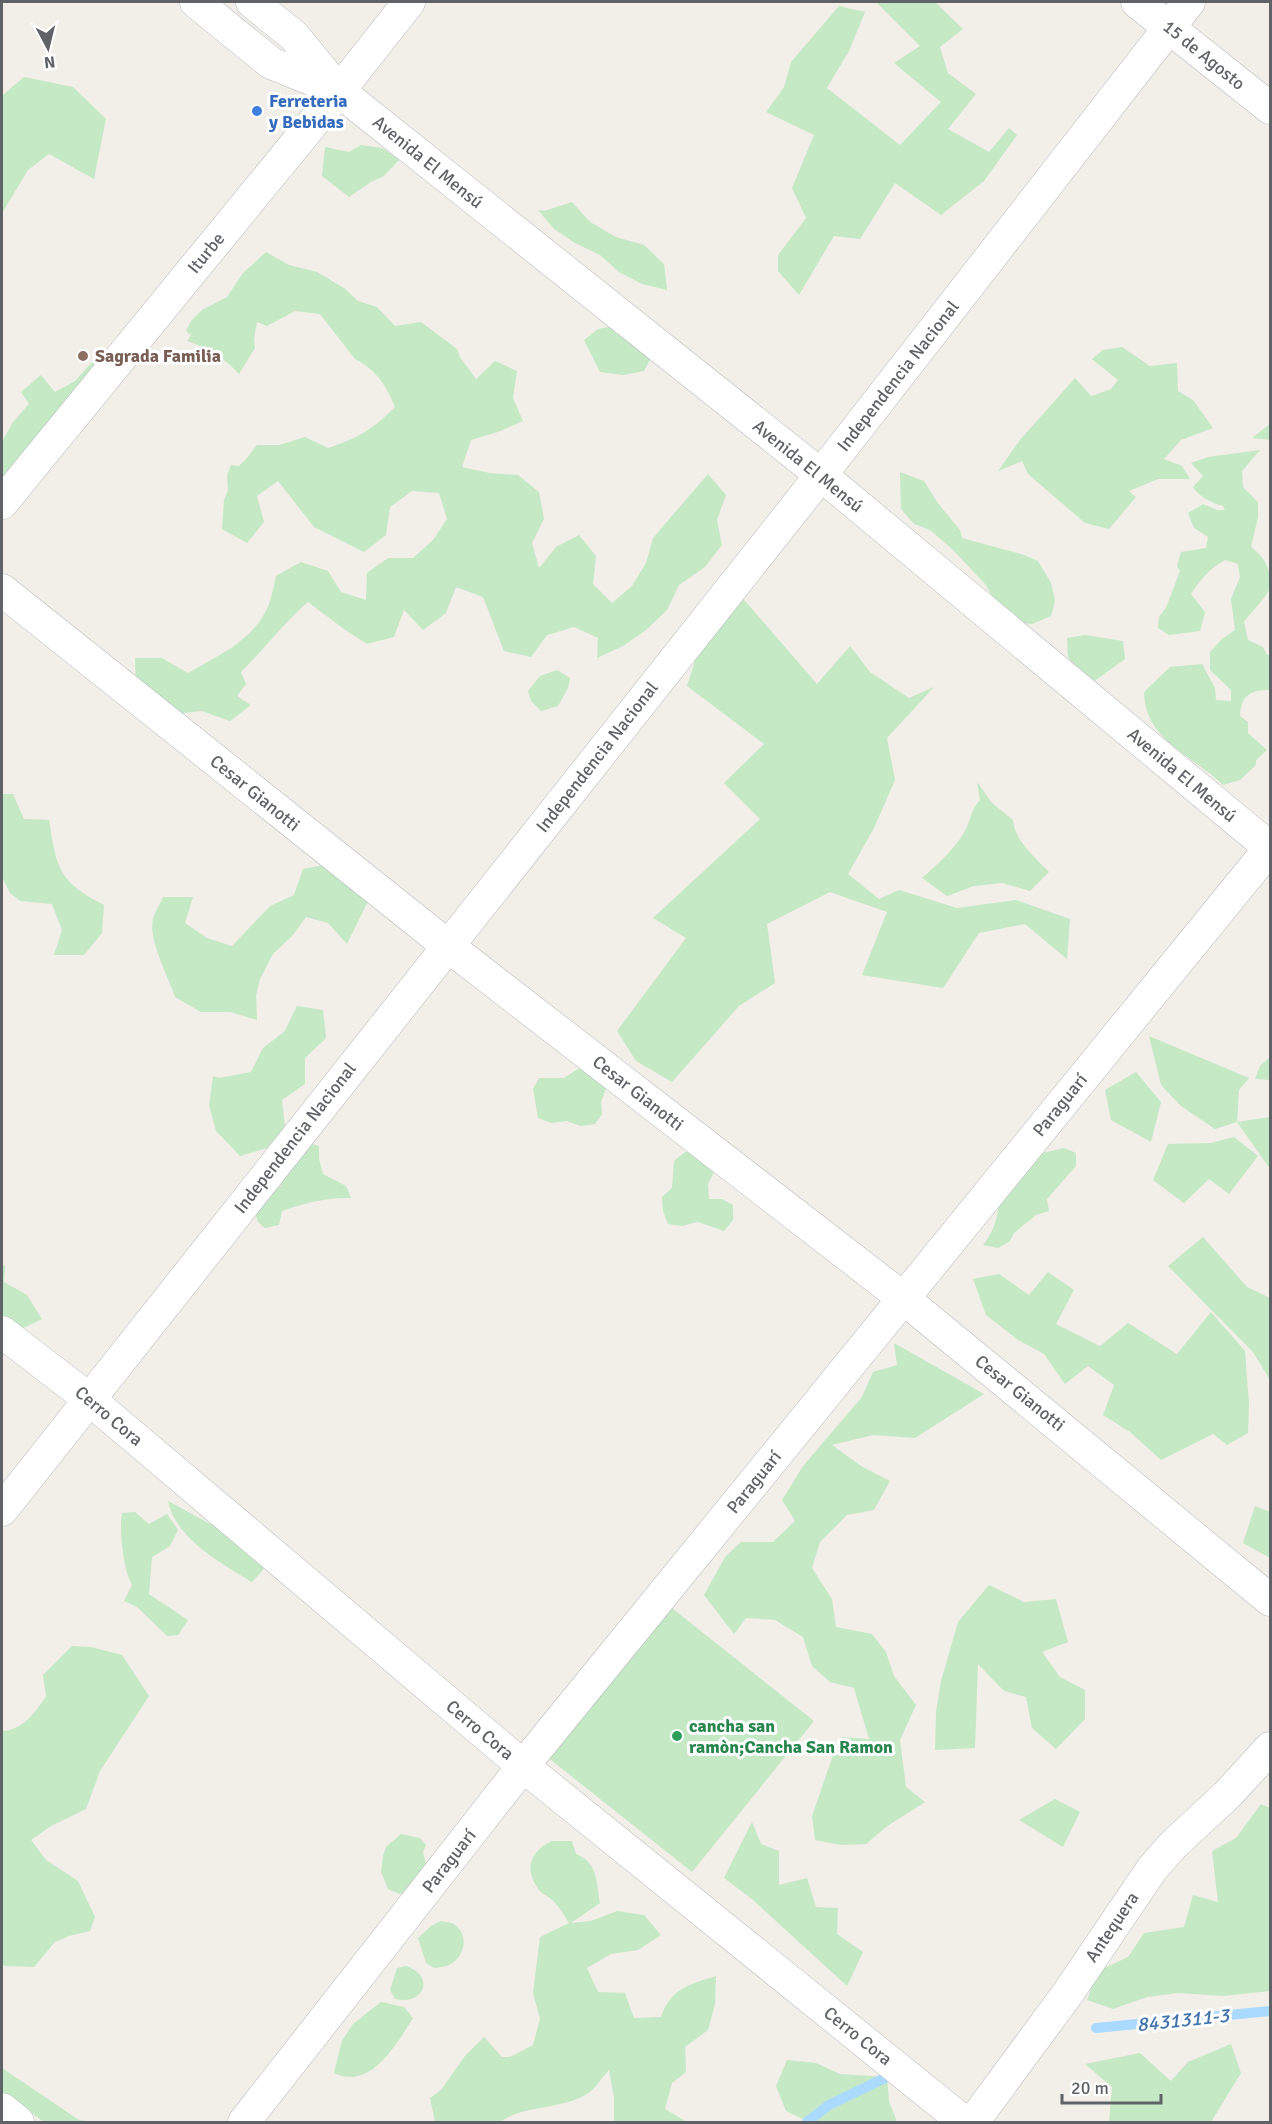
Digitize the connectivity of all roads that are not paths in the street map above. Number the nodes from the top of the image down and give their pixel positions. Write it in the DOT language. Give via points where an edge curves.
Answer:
graph roads {
  1 [pos="196,2"];
  2 [pos="252,2"];
  3 [pos="409,2"];
  4 [pos="1137,2"];
  5 [pos="1189,2"];
  6 [pos="1169,27"];
  7 [pos="339,91"];
  8 [pos="1270,108"];
  9 [pos="821,475"];
  10 [pos="2,503"];
  11 [pos="2,590"];
  12 [pos="1270,848"];
  13 [pos="447,946"];
  14 [pos="903,1298"];
  15 [pos="2,1332"];
  16 [pos="89,1399"];
  17 [pos="2,1510"];
  18 [pos="1270,1600"];
  19 [pos="1270,1748"];
  20 [pos="523,1766"];
  21 [pos="2,2109"];
  22 [pos="18,2122"];
  23 [pos="244,2122"];
  24 [pos="964,2122"];
  25 [pos="973,2122"];
  1 -- 7 [label="street, Avenida El Mensú" via="271,63"];
  2 -- 7 [label="street, Avenida El Mensú" via="294,36"];
  3 -- 7 [label="street, Iturbe"];
  4 -- 6 [label="street, 15 de Agosto"];
  5 -- 6 [label="street, Independencia Nacional"];
  6 -- 8 [label="street, 15 de Agosto"];
  6 -- 9 [label="street, Independencia Nacional"];
  7 -- 9 [label="street, Avenida El Mensú"];
  7 -- 10 [label="street, Iturbe"];
  9 -- 12 [label="street, Avenida El Mensú"];
  9 -- 13 [label="street, Independencia Nacional"];
  11 -- 13 [label="street, Cesar Gianotti"];
  12 -- 14 [label="street, Paraguarí"];
  13 -- 14 [label="street, Cesar Gianotti"];
  13 -- 16 [label="street, Independencia Nacional"];
  14 -- 18 [label="street, Cesar Gianotti"];
  14 -- 20 [label="street, Paraguarí"];
  15 -- 16 [label="street, Cerro Cora"];
  16 -- 17 [label="street, Independencia Nacional"];
  16 -- 20 [label="street, Cerro Cora"];
  19 -- 25 [label="street, Antequera" via="1152,1869"];
  20 -- 23 [label="street, Paraguarí"];
  20 -- 24 [label="street, Cerro Cora"];
  21 -- 22 [label="street"];
}
